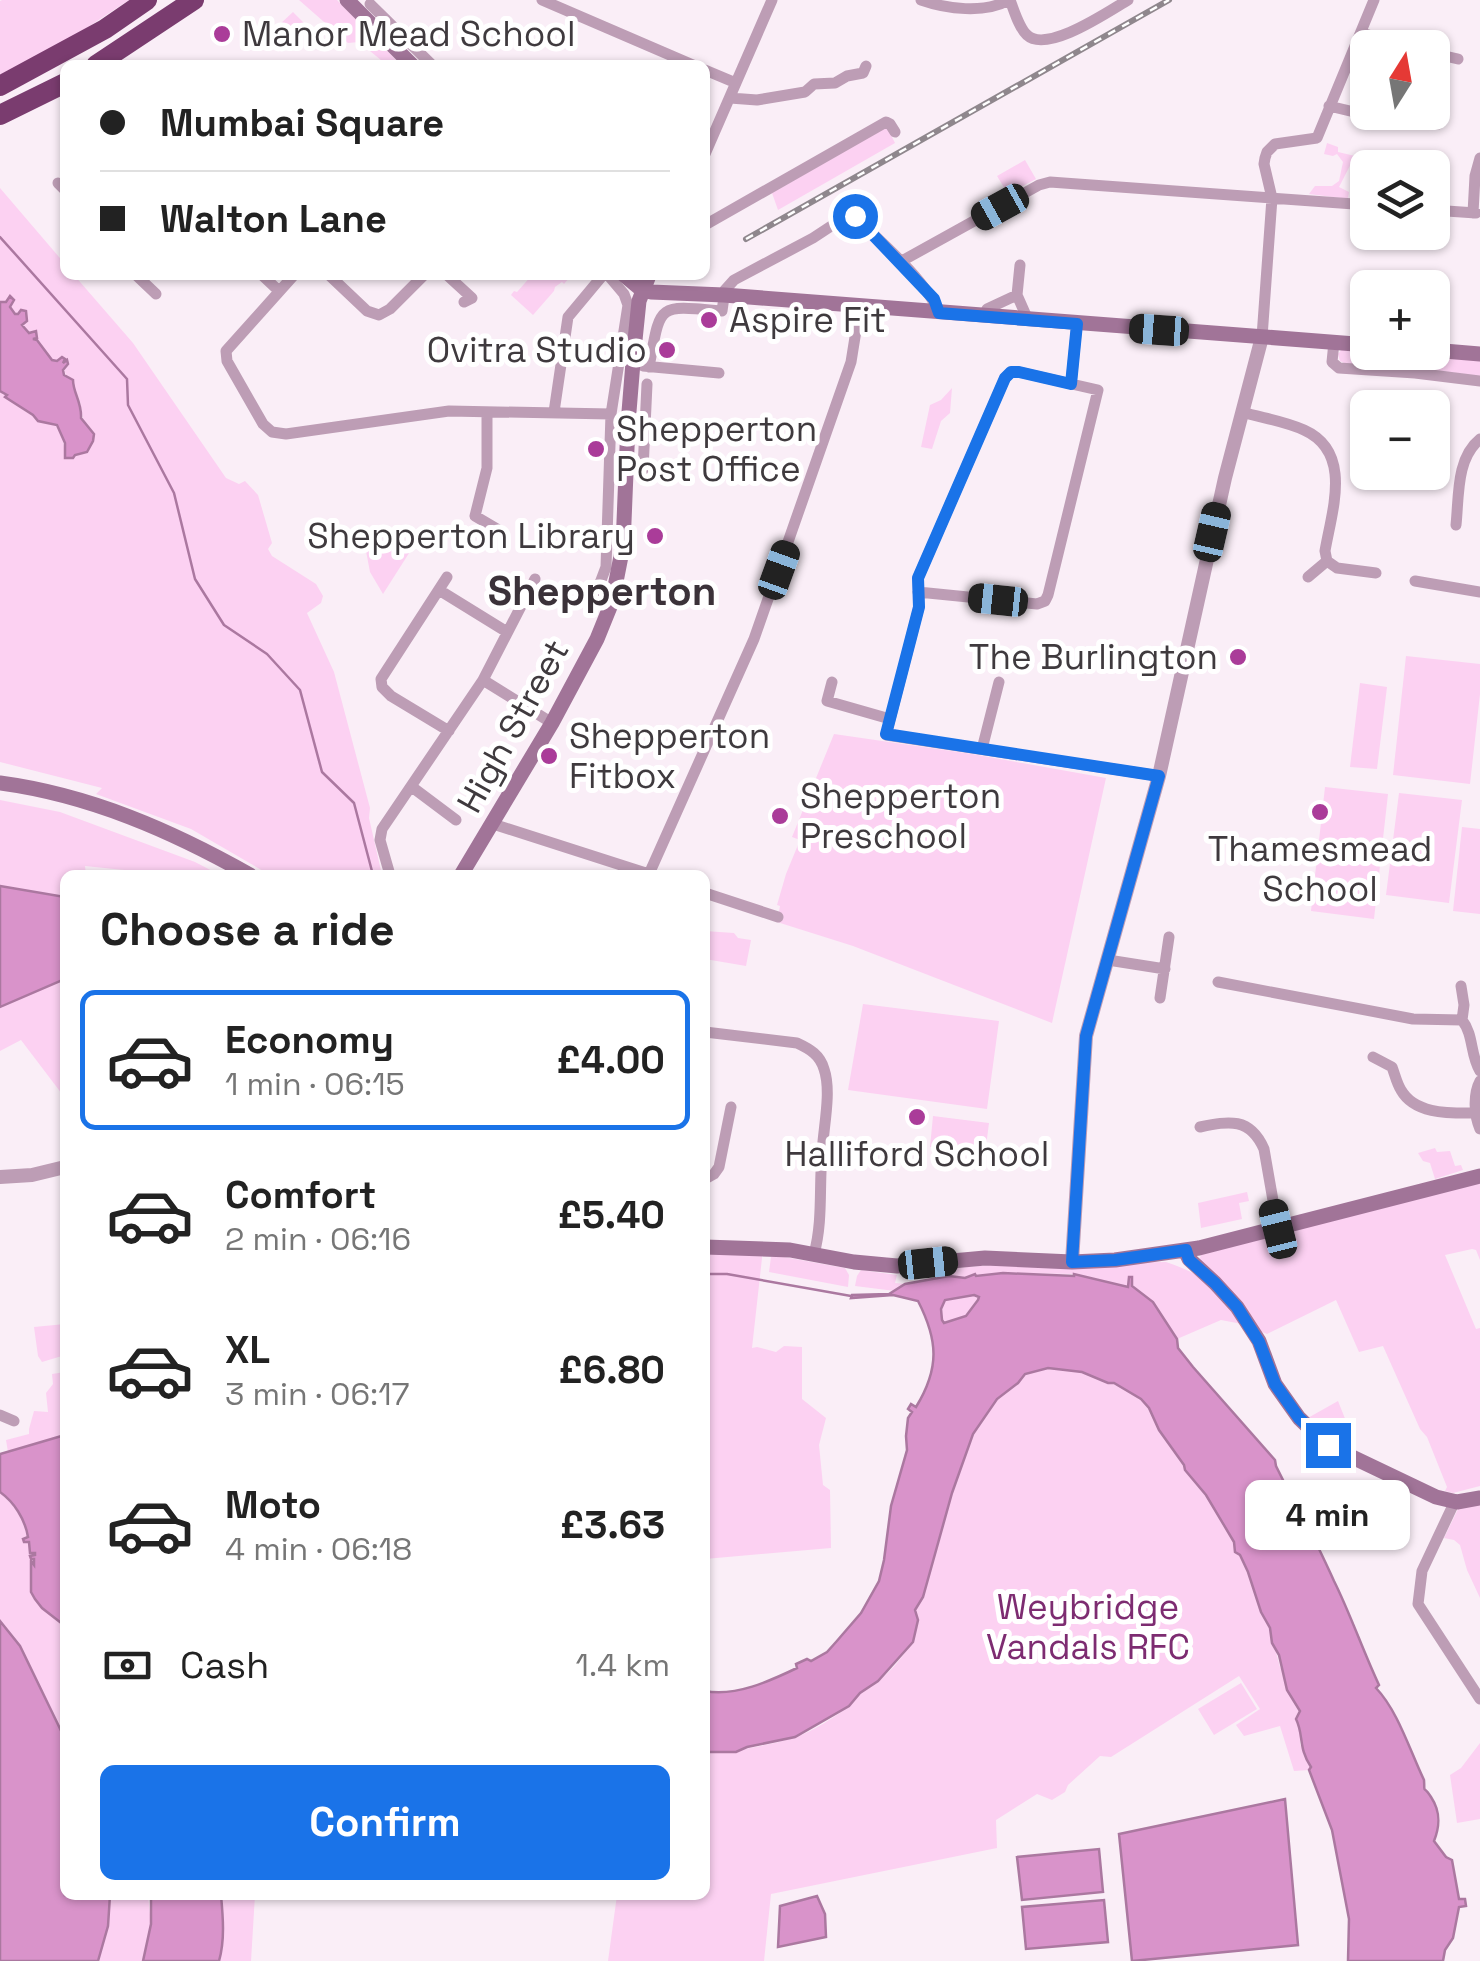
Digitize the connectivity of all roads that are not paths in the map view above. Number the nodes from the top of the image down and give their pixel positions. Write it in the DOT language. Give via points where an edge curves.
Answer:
graph roads {
  1 [pos="147,0"];
  2 [pos="194,0"];
  3 [pos="346,0"];
  4 [pos="542,0"];
  5 [pos="772,0"];
  6 [pos="921,0"];
  7 [pos="1009,0"];
  8 [pos="1128,0"];
  9 [pos="1374,0"];
  10 [pos="370,4"];
  11 [pos="1363,30"];
  12 [pos="1450,57"];
  13 [pos="1458,59"];
  14 [pos="104,60"];
  15 [pos="407,60"];
  16 [pos="427,60"];
  17 [pos="681,60"];
  18 [pos="1350,61"];
  19 [pos="866,66"];
  20 [pos="710,72"];
  21 [pos="736,84"];
  22 [pos="60,85"];
  23 [pos="0,86"];
  24 [pos="730,98"];
  25 [pos="1330,106"];
  26 [pos="1350,109"];
  27 [pos="0,115"];
  28 [pos="896,132"];
  29 [pos="710,143"];
  30 [pos="1480,158"];
  31 [pos="1272,198"];
  32 [pos="1350,204"];
  33 [pos="1450,211"];
  34 [pos="1476,213"];
  35 [pos="710,222"];
  36 [pos="900,262"];
  37 [pos="1020,265"];
  38 [pos="141,280"];
  39 [pos="156,280"];
  40 [pos="267,280"];
  41 [pos="289,280"];
  42 [pos="334,280"];
  43 [pos="416,280"];
  44 [pos="452,280"];
  45 [pos="601,280"];
  46 [pos="610,280"];
  47 [pos="649,281"];
  48 [pos="279,291"];
  49 [pos="1016,294"];
  50 [pos="724,295"];
  51 [pos="464,302"];
  52 [pos="860,306"];
  53 [pos="939,313"];
  54 [pos="984,316"];
  55 [pos="1028,320"];
  56 [pos="1077,324"];
  57 [pos="1262,338"];
  58 [pos="1334,342"];
  59 [pos="1350,343"];
  60 [pos="1450,352"];
  61 [pos="1480,354"];
  62 [pos="641,366"];
  63 [pos="1415,370"];
  64 [pos="719,373"];
  65 [pos="1415,373"];
  66 [pos="1480,381"];
  67 [pos="647,384"];
  68 [pos="1071,384"];
  69 [pos="637,408"];
  70 [pos="487,412"];
  71 [pos="554,412"];
  72 [pos="1242,412"];
  73 [pos="612,414"];
  74 [pos="1480,440"];
  75 [pos="1456,525"];
  76 [pos="497,529"];
  77 [pos="1327,561"];
  78 [pos="1376,573"];
  79 [pos="446,577"];
  80 [pos="1308,577"];
  81 [pos="535,579"];
  82 [pos="1416,581"];
  83 [pos="439,590"];
  84 [pos="918,592"];
  85 [pos="1480,592"];
  86 [pos="612,602"];
  87 [pos="507,632"];
  88 [pos="483,680"];
  89 [pos="832,682"];
  90 [pos="1000,682"];
  91 [pos="890,719"];
  92 [pos="552,723"];
  93 [pos="449,732"];
  94 [pos="982,749"];
  95 [pos="1159,776"];
  96 [pos="0,783"];
  97 [pos="412,787"];
  98 [pos="456,820"];
  99 [pos="493,824"];
  100 [pos="241,870"];
  101 [pos="389,870"];
  102 [pos="464,870"];
  103 [pos="638,870"];
  104 [pos="653,870"];
  105 [pos="710,895"];
  106 [pos="778,918"];
  107 [pos="1170,937"];
  108 [pos="1108,960"];
  109 [pos="1165,968"];
  110 [pos="1218,982"];
  111 [pos="1461,986"];
  112 [pos="1160,998"];
  113 [pos="1462,1020"];
  114 [pos="710,1033"];
  115 [pos="1373,1057"];
  116 [pos="1480,1070"];
  117 [pos="1480,1081"];
  118 [pos="731,1107"];
  119 [pos="1475,1114"];
  120 [pos="1200,1127"];
  121 [pos="1480,1128"];
  122 [pos="60,1169"];
  123 [pos="710,1176"];
  124 [pos="1480,1176"];
  125 [pos="0,1177"];
  126 [pos="1278,1229"];
  127 [pos="710,1247"];
  128 [pos="1186,1250"];
  129 [pos="814,1254"];
  130 [pos="1072,1262"];
  131 [pos="0,1414"];
  132 [pos="14,1420"];
  133 [pos="1480,1498"];
  134 [pos="1454,1501"];
  135 [pos="1480,1699"];
  1 -- 23 [label="highway"];
  2 -- 14 [label="highway"];
  3 -- 15 [label="main road"];
  4 -- 17 [label="street"];
  5 -- 21 [label="street"];
  6 -- 7 [label="street" via="967,8"];
  7 -- 8 [label="street" via="1026,34 1039,41"];
  9 -- 11 [label="street"];
  10 -- 16 [label="street"];
  12 -- 13 [label="street"];
  18 -- 25 [label="street"];
  19 -- 24 [label="street" via="863,73 805,92"];
  20 -- 21 [label="street"];
  21 -- 24 [label="street"];
  22 -- 27 [label="highway"];
  24 -- 29 [label="street"];
  25 -- 26 [label="street"];
  25 -- 31 [label="street" via="1317,138 1279,142 1267,152"];
  28 -- 35 [label="street" via="886,122"];
  30 -- 34 [label="street"];
  31 -- 32 [label="street"];
  31 -- 36 [label="street" via="1050,182"];
  31 -- 57 [label="street"];
  33 -- 34 [label="street"];
  36 -- 50 [label="street" via="848,216 734,280"];
  36 -- 53 [label="street"];
  37 -- 49 [label="street"];
  38 -- 39 [label="street" via="152,290"];
  40 -- 48 [label="street"];
  41 -- 48 [label="street"];
  42 -- 43 [label="street" via="379,315"];
  44 -- 51 [label="street" via="472,298"];
  45 -- 71 [label="street" via="568,318"];
  46 -- 73 [label="street" via="628,305"];
  47 -- 50 [label="main road"];
  47 -- 62 [label="main road, High Street"];
  48 -- 70 [label="street" via="226,356 272,432"];
  49 -- 54 [label="street"];
  49 -- 55 [label="street"];
  50 -- 52 [label="main road"];
  50 -- 62 [label="street" via="722,311 664,312"];
  52 -- 53 [label="main road"];
  52 -- 104 [label="street" via="851,362 754,639"];
  53 -- 54 [label="main road"];
  54 -- 55 [label="main road"];
  55 -- 56 [label="main road"];
  56 -- 57 [label="main road"];
  56 -- 68 [label="street"];
  57 -- 58 [label="main road"];
  57 -- 72 [label="street"];
  58 -- 59 [label="main road"];
  58 -- 65 [label="street" via="1332,362 1339,368"];
  60 -- 61 [label="main road"];
  62 -- 64 [label="street"];
  62 -- 69 [label="main road, High Street"];
  63 -- 65 [label="street"];
  65 -- 66 [label="street"];
  67 -- 69 [label="street"];
  68 -- 84 [label="street" via="1019,372 1005,378 918,578"];
  68 -- 84 [label="street" via="1098,390 1045,601"];
  69 -- 86 [label="main road, High Street" via="637,465"];
  70 -- 71 [label="street"];
  70 -- 76 [label="street" via="487,468 475,516"];
  71 -- 73 [label="street"];
  72 -- 77 [label="street" via="1299,427 1326,446 1337,482"];
  72 -- 95 [label="street"];
  73 -- 86 [label="street" via="606,567 598,591"];
  74 -- 75 [label="street" via="1464,460"];
  77 -- 78 [label="street"];
  77 -- 80 [label="street"];
  79 -- 83 [label="street"];
  81 -- 87 [label="street"];
  82 -- 85 [label="street"];
  83 -- 87 [label="street"];
  83 -- 93 [label="street" via="381,679 391,696"];
  84 -- 91 [label="street"];
  86 -- 92 [label="main road, High Street"];
  87 -- 88 [label="street"];
  88 -- 92 [label="street"];
  88 -- 93 [label="street"];
  89 -- 91 [label="street" via="827,701"];
  90 -- 94 [label="street"];
  91 -- 94 [label="street" via="886,734"];
  92 -- 99 [label="main road, High Street"];
  93 -- 97 [label="street"];
  94 -- 95 [label="street"];
  95 -- 108 [label="street"];
  96 -- 100 [label="main road" via="131,816"];
  97 -- 98 [label="street"];
  97 -- 101 [label="street" via="380,835"];
  99 -- 102 [label="main road, High Street"];
  99 -- 103 [label="street"];
  105 -- 106 [label="street"];
  107 -- 109 [label="street"];
  108 -- 109 [label="street"];
  108 -- 130 [label="street" via="1086,1036"];
  109 -- 112 [label="street"];
  110 -- 113 [label="street" via="1413,1020"];
  111 -- 113 [label="street"];
  113 -- 116 [label="street"];
  114 -- 129 [label="street" via="797,1044 820,1058 827,1085"];
  115 -- 119 [label="street" via="1392,1068 1409,1100 1436,1112"];
  117 -- 119 [label="street"];
  118 -- 123 [label="street" via="719,1167"];
  119 -- 121 [label="street"];
  120 -- 126 [label="street" via="1233,1122 1260,1138"];
  122 -- 125 [label="street"];
  124 -- 126 [label="main road"];
  126 -- 128 [label="main road"];
  127 -- 129 [label="main road"];
  128 -- 130 [label="main road"];
  128 -- 134 [label="main road" via="1237,1307 1275,1384 1311,1431 1352,1458"];
  129 -- 130 [label="main road" via="897,1266 985,1258"];
  131 -- 132 [label="street"];
  133 -- 134 [label="main road"];
  134 -- 135 [label="street" via="1422,1571 1418,1604"];
}
